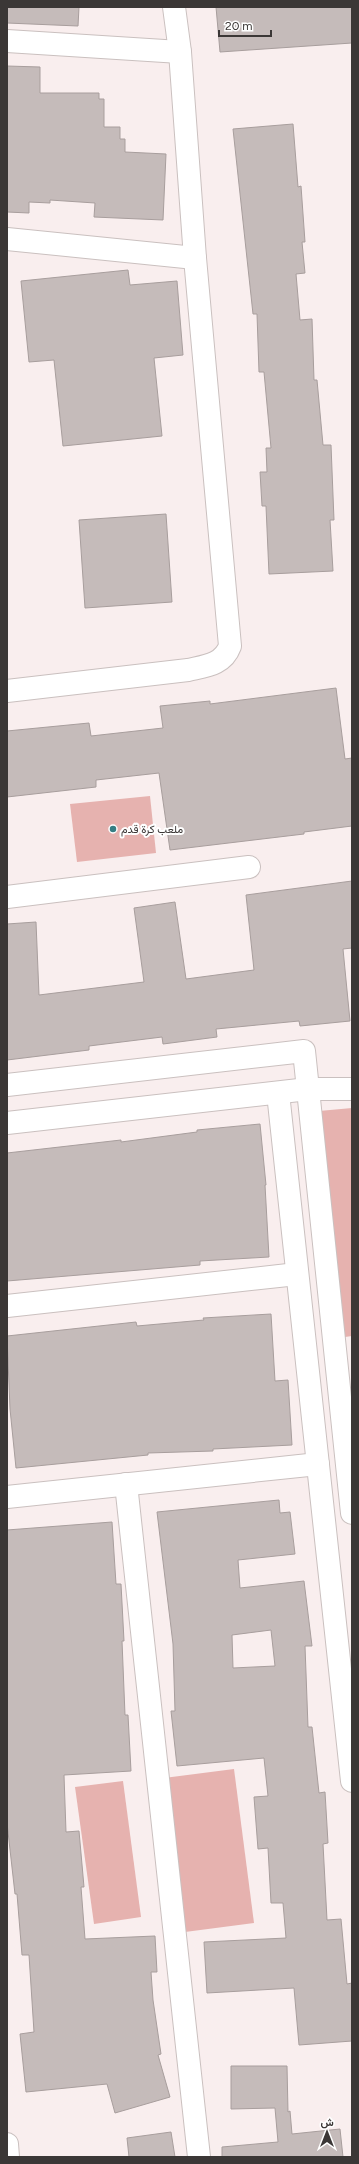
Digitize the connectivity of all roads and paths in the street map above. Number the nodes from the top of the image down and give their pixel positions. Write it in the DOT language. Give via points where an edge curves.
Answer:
graph roads {
  1 [pos="174,7"];
  2 [pos="7,41"];
  3 [pos="180,52"];
  4 [pos="7,239"];
  5 [pos="195,258"];
  6 [pos="7,691"];
  7 [pos="249,867"];
  8 [pos="7,897"];
  9 [pos="7,1085"];
  10 [pos="308,1089"];
  11 [pos="352,1089"];
  12 [pos="278,1093"];
  13 [pos="7,1123"];
  14 [pos="297,1274"];
  15 [pos="7,1306"];
  16 [pos="318,1464"];
  17 [pos="126,1484"];
  18 [pos="7,1496"];
  19 [pos="352,1513"];
  20 [pos="352,1781"];
  21 [pos="7,2144"];
  22 [pos="8,2157"];
  23 [pos="200,2157"];
  1 -- 3 [label="street"];
  2 -- 3 [label="street"];
  3 -- 5 [label="street"];
  4 -- 5 [label="street"];
  5 -- 6 [label="street" via="230,633 227,654 217,663 188,670"];
  7 -- 8 [label="street"];
  9 -- 10 [label="street" via="304,1051"];
  10 -- 11 [label="street"];
  10 -- 12 [label="street"];
  10 -- 19 [label="street"];
  12 -- 13 [label="street"];
  12 -- 14 [label="street"];
  14 -- 15 [label="street"];
  14 -- 16 [label="street"];
  16 -- 17 [label="street"];
  16 -- 20 [label="street"];
  17 -- 18 [label="street"];
  17 -- 23 [label="street"];
  21 -- 22 [label="street"];
}
